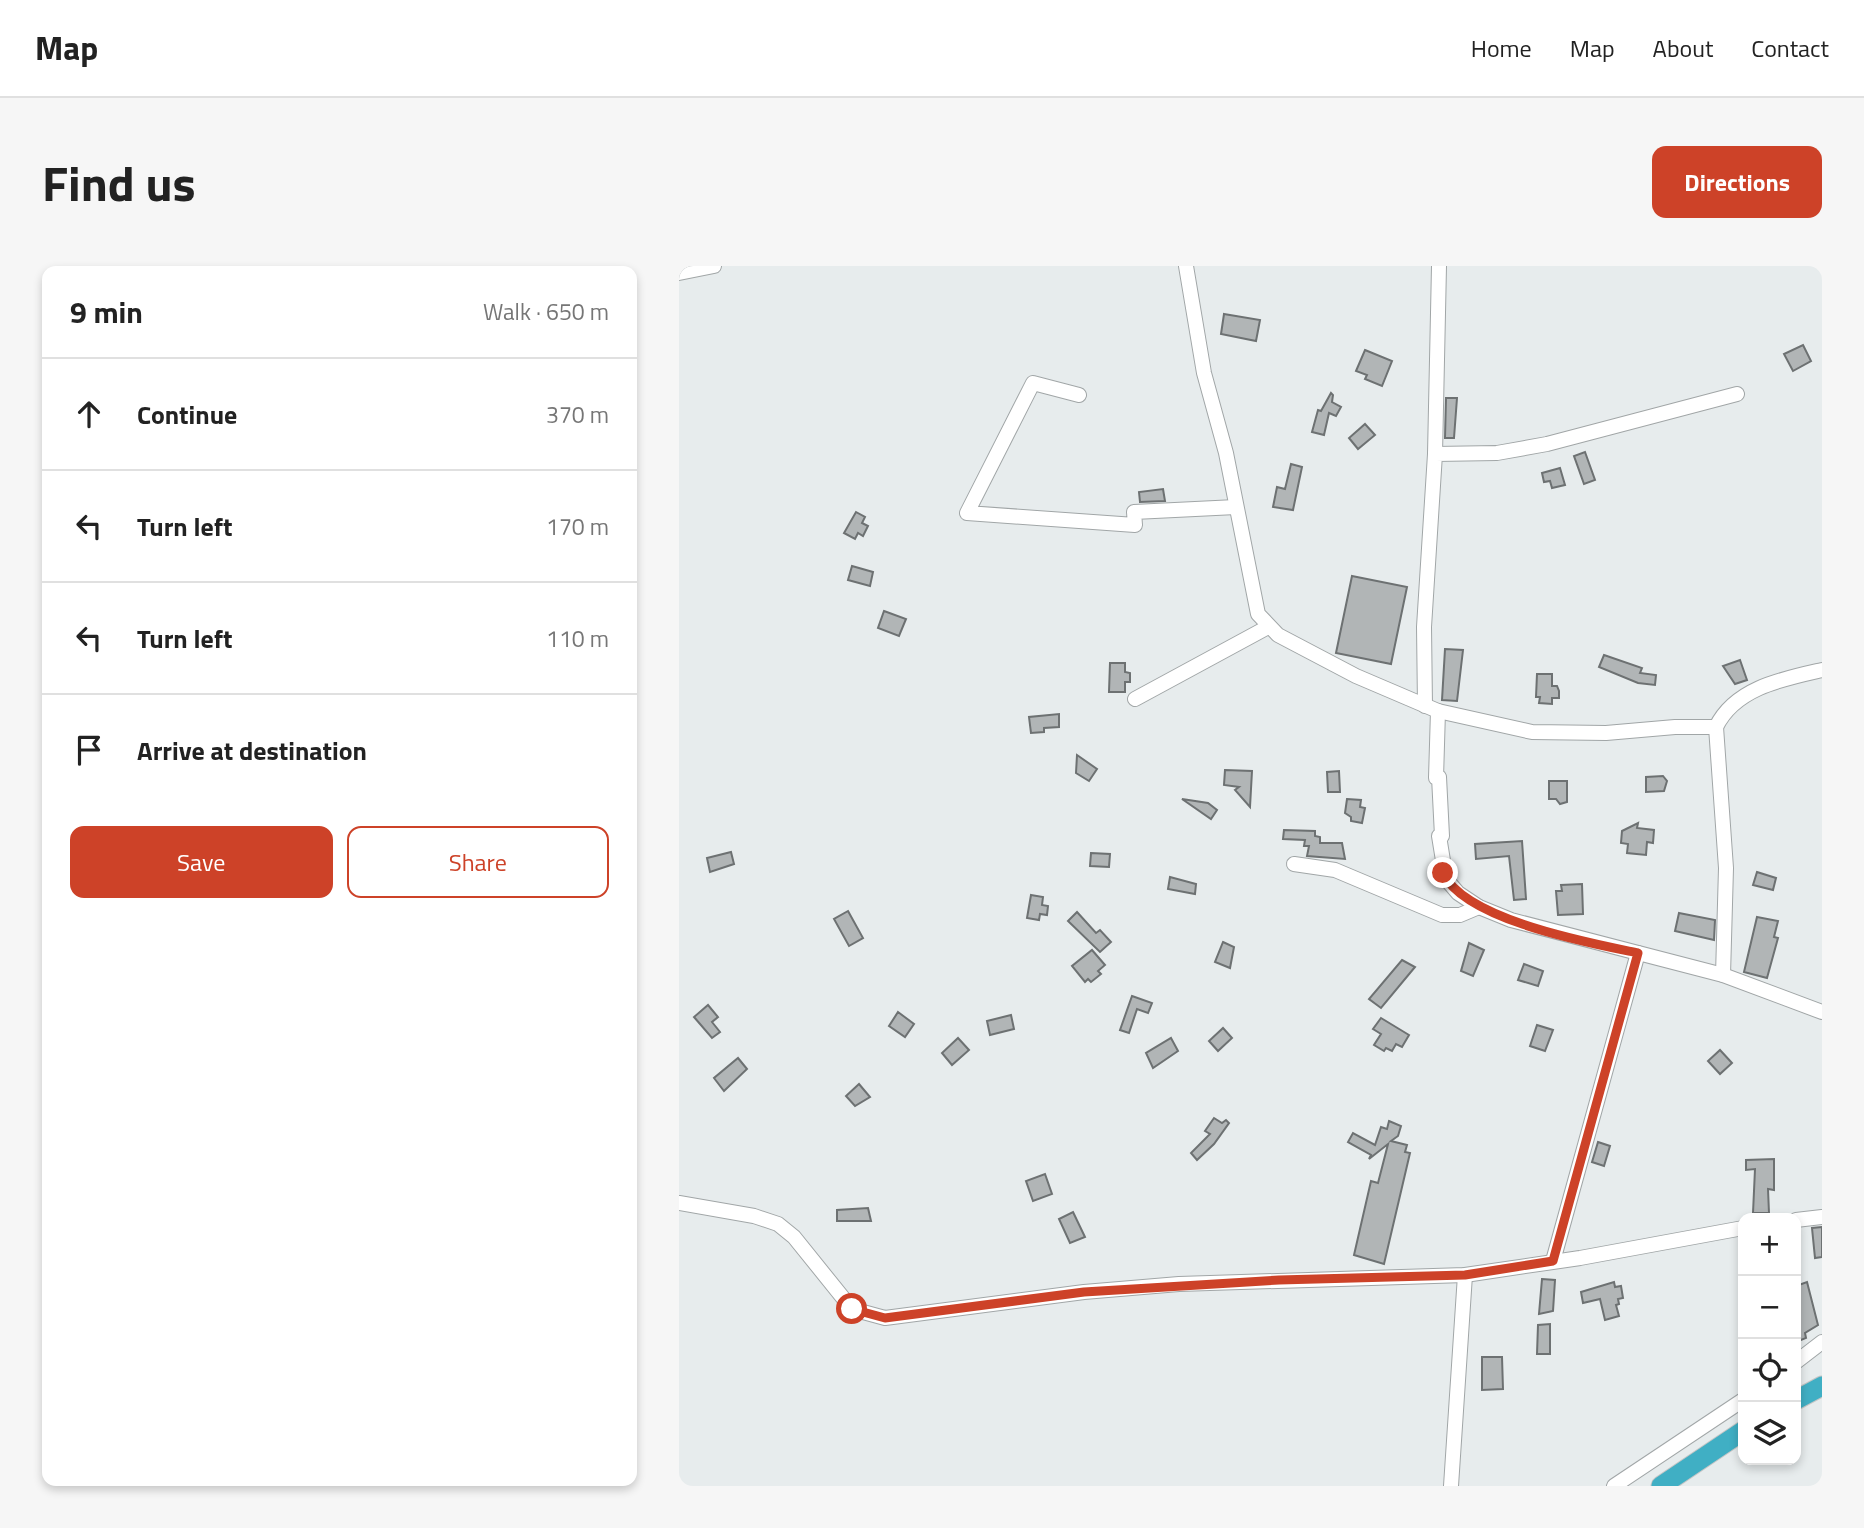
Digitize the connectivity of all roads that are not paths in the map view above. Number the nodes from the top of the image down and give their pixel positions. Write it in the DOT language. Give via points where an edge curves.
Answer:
graph roads {
  1 [pos="714,266"];
  2 [pos="1186,266"];
  3 [pos="1439,266"];
  4 [pos="679,273"];
  5 [pos="1737,394"];
  6 [pos="1079,395"];
  7 [pos="1435,454"];
  8 [pos="1236,508"];
  9 [pos="1268,627"];
  10 [pos="1822,670"];
  11 [pos="1135,699"];
  12 [pos="1431,709"];
  13 [pos="1716,727"];
  14 [pos="1294,864"];
  15 [pos="1479,907"];
  16 [pos="1638,953"];
  17 [pos="1723,975"];
  18 [pos="1822,1012"];
  19 [pos="679,1203"];
  20 [pos="1822,1217"];
  21 [pos="1801,1219"];
  22 [pos="1738,1229"];
  23 [pos="1553,1261"];
  24 [pos="1465,1275"];
  25 [pos="1822,1342"];
  26 [pos="1801,1358"];
  27 [pos="1822,1386"];
  28 [pos="1801,1397"];
  29 [pos="1739,1402"];
  30 [pos="1724,1413"];
  31 [pos="1738,1428"];
  32 [pos="1738,1435"];
  33 [pos="1451,1486"];
  34 [pos="1615,1486"];
  35 [pos="1661,1486"];
  1 -- 4 [label="street"];
  2 -- 8 [label="street" via="1204,373"];
  3 -- 7 [label="street"];
  5 -- 7 [label="street" via="1547,444 1497,453"];
  6 -- 8 [label="street" via="1033,383 967,513 1135,526 1134,512"];
  7 -- 12 [label="street" via="1425,600"];
  8 -- 9 [label="street" via="1255,608"];
  9 -- 11 [label="street"];
  9 -- 12 [label="street" via="1338,667"];
  10 -- 13 [label="street" via="1763,686 1725,709"];
  12 -- 13 [label="street" via="1532,732"];
  12 -- 15 [label="street" via="1443,873 1458,893"];
  13 -- 17 [label="street" via="1726,868"];
  14 -- 15 [label="street" via="1335,870 1442,915 1459,915"];
  15 -- 16 [label="street" via="1511,920"];
  16 -- 17 [label="street"];
  16 -- 23 [label="street"];
  17 -- 18 [label="street"];
  19 -- 24 [label="street" via="778,1224 794,1237 852,1309 885,1318 1179,1284"];
  20 -- 21 [label="street"];
  22 -- 23 [label="street"];
  23 -- 24 [label="street"];
  24 -- 33 [label="street"];
  25 -- 26 [label="street"];
  27 -- 28 [label="highway"];
  29 -- 30 [label="street"];
  30 -- 31 [label="street"];
  30 -- 34 [label="street"];
  32 -- 35 [label="highway"];
}
